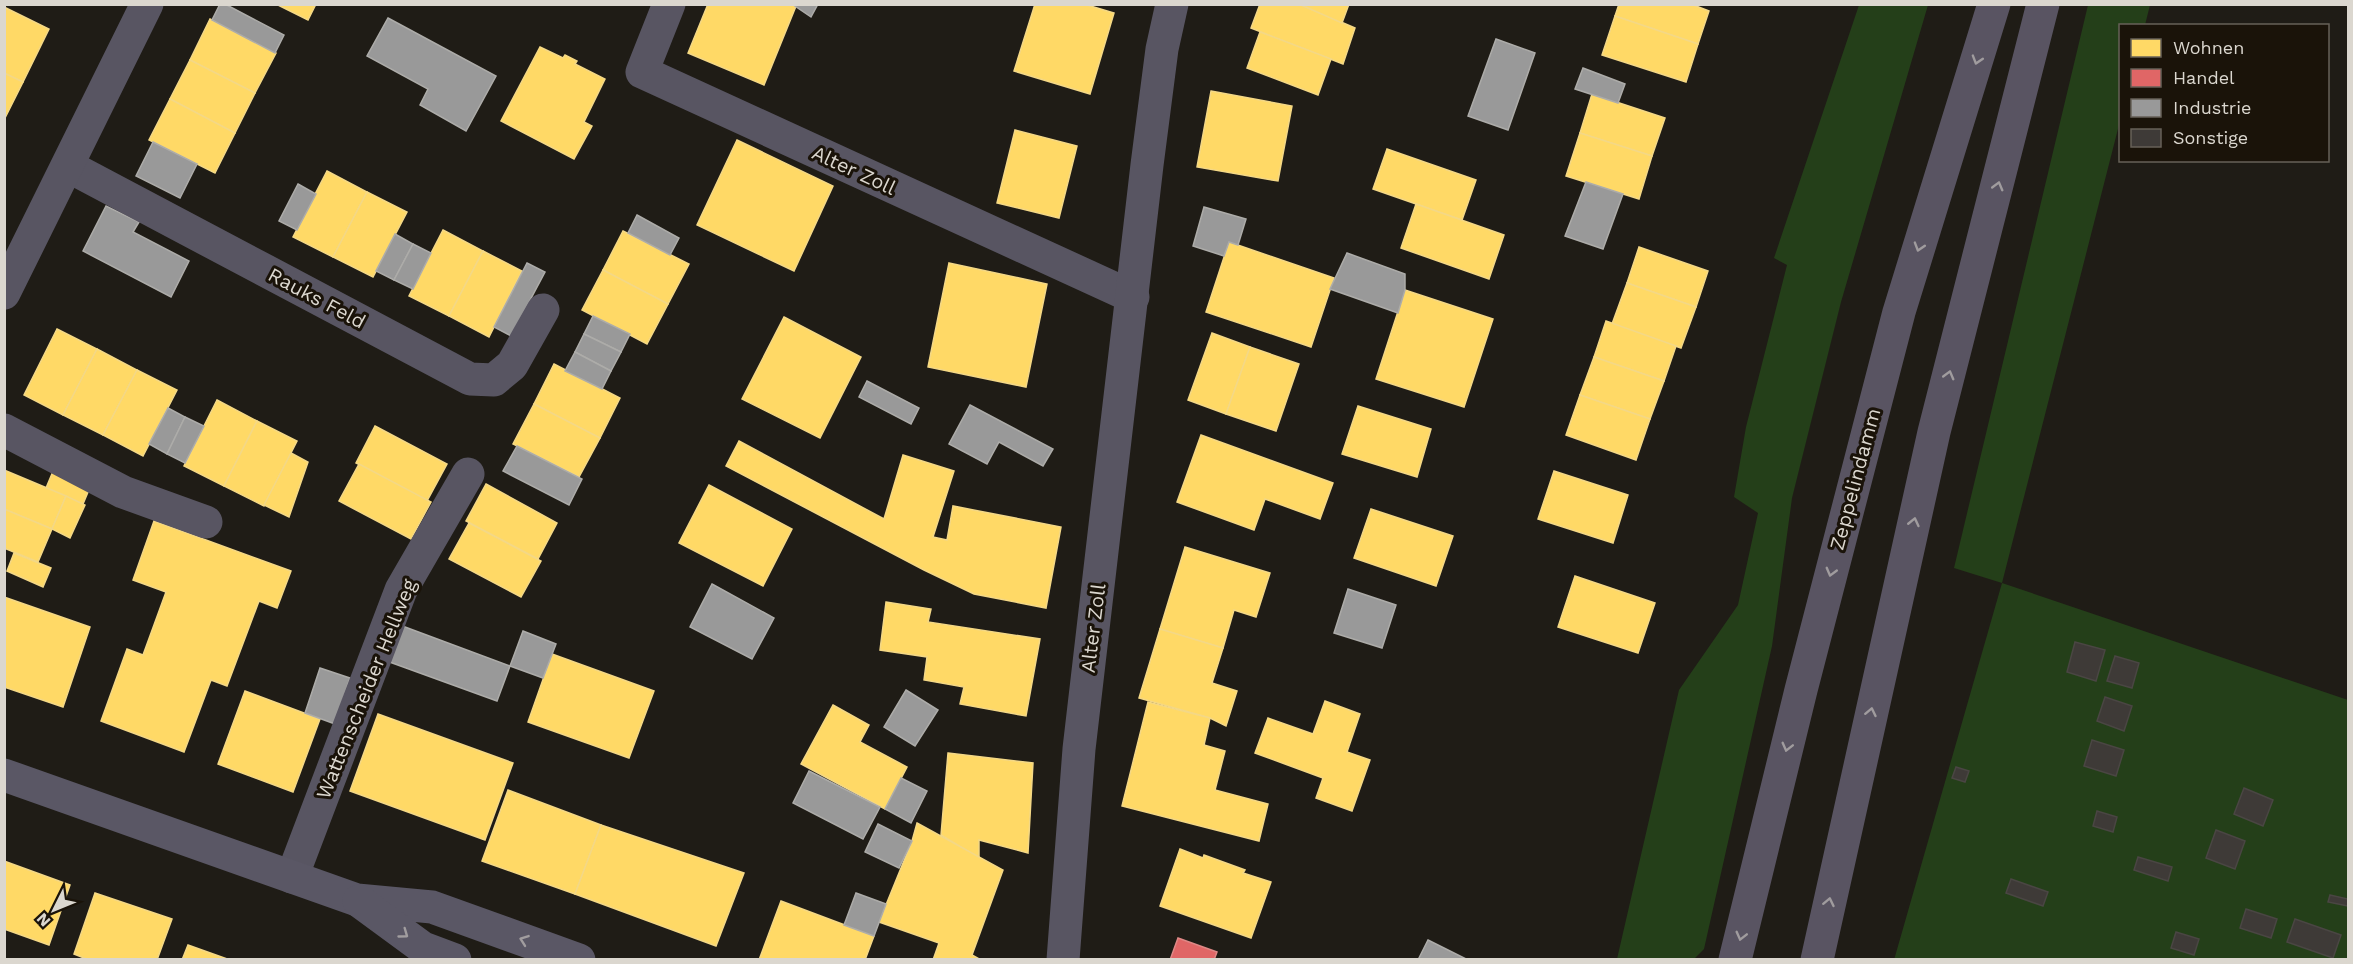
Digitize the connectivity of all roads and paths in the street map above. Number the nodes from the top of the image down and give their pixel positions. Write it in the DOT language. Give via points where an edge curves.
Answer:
graph roads {
  1 [pos="147,4"];
  2 [pos="669,4"];
  3 [pos="1172,4"];
  4 [pos="1994,4"];
  5 [pos="2043,4"];
  6 [pos="68,166"];
  7 [pos="4,293"];
  8 [pos="1133,297"];
  9 [pos="543,310"];
  10 [pos="4,430"];
  11 [pos="468,474"];
  12 [pos="206,522"];
  13 [pos="4,775"];
  14 [pos="292,877"];
  15 [pos="357,900"];
  16 [pos="454,960"];
  17 [pos="579,960"];
  18 [pos="1063,960"];
  19 [pos="1735,960"];
  20 [pos="1817,960"];
  1 -- 6 [label="street"];
  2 -- 8 [label="street, Alter Zoll" via="642,72"];
  3 -- 8 [label="street, Alter Zoll" via="1162,49"];
  4 -- 19 [label="main road, Zeppelindamm, one-way" via="1899,312"];
  20 -- 5 [label="main road, one-way" via="1934,432"];
  6 -- 7 [label="street"];
  6 -- 9 [label="street, Rauks Feld" via="470,379 494,380 512,365"];
  8 -- 18 [label="street, Alter Zoll" via="1079,749"];
  10 -- 12 [label="street" via="123,492"];
  11 -- 14 [label="street, Wattenscheider Hellweg" via="401,590"];
  13 -- 14 [label="main road"];
  14 -- 15 [label="main road"];
  15 -- 16 [label="main road, one-way" via="423,948"];
  17 -- 15 [label="main road, one-way" via="432,907"];
}
